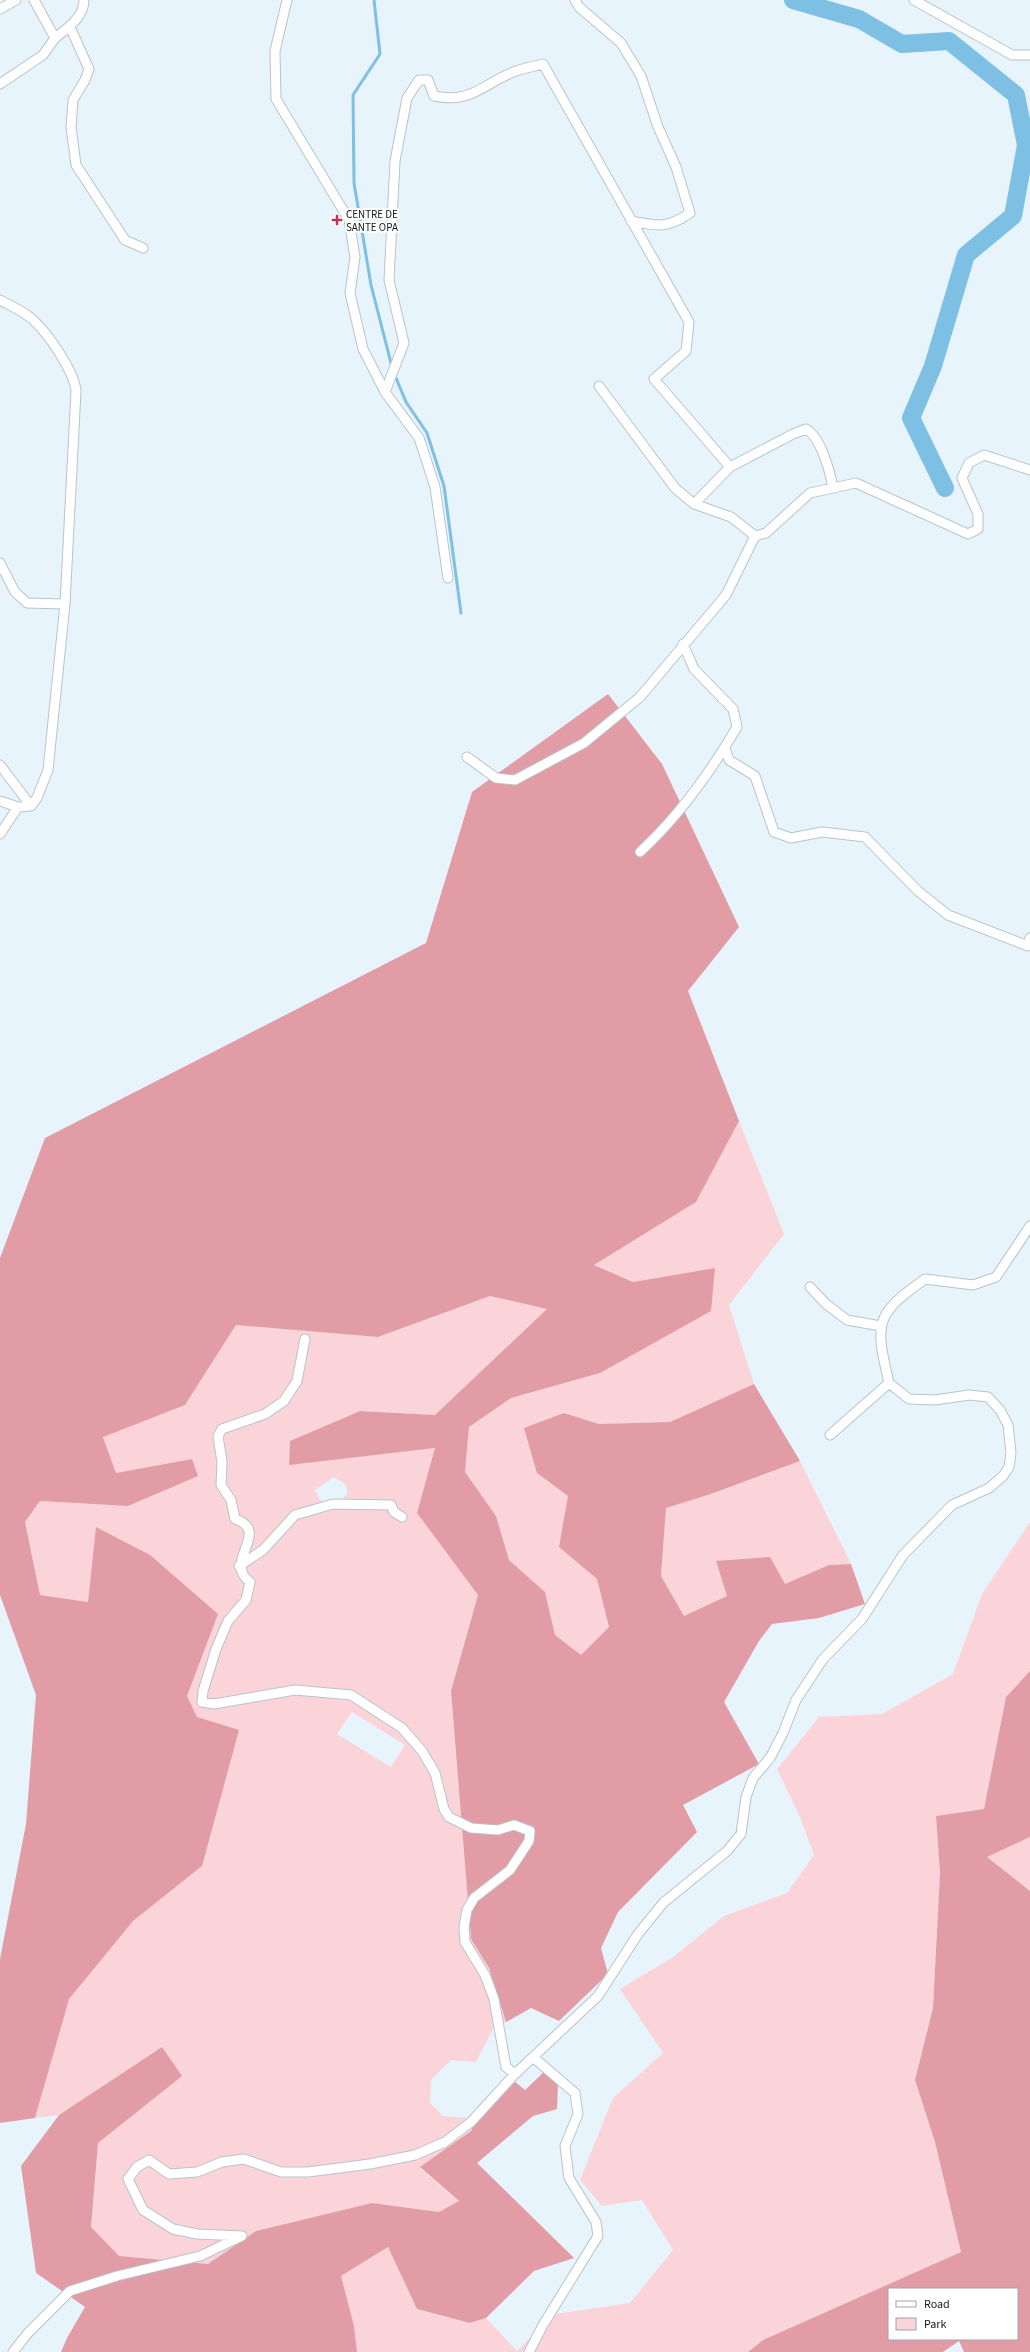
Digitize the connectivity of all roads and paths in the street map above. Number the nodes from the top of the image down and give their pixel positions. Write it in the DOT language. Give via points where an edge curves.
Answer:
graph roads {
  1 [pos="16,0"];
  2 [pos="34,0"];
  3 [pos="84,0"];
  4 [pos="288,0"];
  5 [pos="575,0"];
  6 [pos="914,0"];
  7 [pos="0,8"];
  8 [pos="70,26"];
  9 [pos="55,38"];
  10 [pos="1030,55"];
  11 [pos="0,84"];
  12 [pos="631,220"];
  13 [pos="143,248"];
  14 [pos="0,300"];
  15 [pos="599,386"];
  16 [pos="385,392"];
  17 [pos="730,467"];
  18 [pos="1030,470"];
  19 [pos="833,488"];
  20 [pos="694,504"];
  21 [pos="755,536"];
  22 [pos="0,563"];
  23 [pos="448,578"];
  24 [pos="65,604"];
  25 [pos="683,644"];
  26 [pos="725,748"];
  27 [pos="467,757"];
  28 [pos="0,765"];
  29 [pos="0,801"];
  30 [pos="31,806"];
  31 [pos="18,808"];
  32 [pos="0,834"];
  33 [pos="640,852"];
  34 [pos="1030,938"];
  35 [pos="1030,1226"];
  36 [pos="810,1287"];
  37 [pos="881,1326"];
  38 [pos="305,1339"];
  39 [pos="889,1383"];
  40 [pos="830,1435"];
  41 [pos="402,1517"];
  42 [pos="239,1566"];
  43 [pos="533,2057"];
  44 [pos="515,2074"];
  45 [pos="13,2352"];
  46 [pos="529,2352"];
  1 -- 7 [label="street"];
  2 -- 9 [label="street"];
  3 -- 8 [label="street" via="82,13"];
  4 -- 16 [label="street" via="275,51 276,99 349,220 355,257 350,294 363,349"];
  5 -- 12 [label="street" via="621,43 641,76 658,127 676,167 690,213 676,223 659,226"];
  6 -- 10 [label="street" via="1012,55"];
  8 -- 9 [label="street"];
  8 -- 13 [label="street" via="89,69 73,100 71,127 76,165 126,240"];
  9 -- 11 [label="street" via="38,59"];
  12 -- 16 [label="street" via="543,64 515,71 469,96 452,100 434,96 428,80 419,80 407,98 395,161 389,280 404,343"];
  12 -- 17 [label="street" via="689,322 686,351 654,379"];
  14 -- 24 [label="street" via="37,323 71,370 75,381"];
  15 -- 20 [label="street" via="675,488"];
  16 -- 23 [label="street" via="419,438 435,488"];
  17 -- 19 [label="street" via="806,429 815,435 819,443"];
  17 -- 20 [label="street"];
  18 -- 19 [label="street" via="984,455 969,464 962,478 978,514 978,529 968,534 856,483"];
  19 -- 21 [label="street" via="810,493 766,533"];
  20 -- 21 [label="street" via="731,517"];
  21 -- 25 [label="street" via="726,595"];
  22 -- 24 [label="street" via="16,592 27,603"];
  24 -- 30 [label="street" via="48,770 37,798"];
  25 -- 26 [label="street" via="694,669 733,709 737,727"];
  25 -- 27 [label="street" via="640,697 584,743 515,780 496,778"];
  26 -- 33 [label="street" via="668,826"];
  26 -- 34 [label="street" via="729,760 755,776 774,832 791,838 822,832 865,837 918,891 948,915 1028,946"];
  28 -- 30 [label="street"];
  29 -- 31 [label="street"];
  30 -- 31 [label="street"];
  31 -- 32 [label="street"];
  35 -- 37 [label="street" via="996,1277 973,1285 925,1279 902,1295 886,1312"];
  36 -- 37 [label="street" via="826,1304 847,1320"];
  37 -- 39 [label="street" via="881,1347"];
  38 -- 42 [label="street" via="297,1381 284,1401 265,1414 222,1430 218,1436 222,1462 221,1485 231,1500 235,1519 241,1521 248,1529 248,1542"];
  39 -- 40 [label="street"];
  39 -- 43 [label="street" via="909,1399 935,1400 969,1395 988,1397 1000,1410 1008,1425 1011,1453 1009,1467 989,1488 952,1505 903,1555 862,1618 823,1659 796,1700 770,1758 753,1778 746,1797 741,1834 727,1851 663,1903 638,1934 598,1996"];
  41 -- 42 [label="street" via="394,1512 391,1505 382,1504 333,1504 296,1515 263,1550"];
  42 -- 44 [label="street" via="242,1577 250,1582 246,1600 228,1621 208,1672 202,1702 214,1704 295,1690 351,1695 402,1728 422,1751 435,1773 444,1810 449,1817 471,1828 498,1830 514,1825 530,1832 529,1841 510,1870 474,1898 467,1910 464,1927 465,1942 485,1975 494,1999 506,2067"];
  43 -- 44 [label="street"];
  43 -- 46 [label="street" via="575,2093 578,2114 565,2146 569,2178 596,2222 598,2236"];
  44 -- 45 [label="street" via="471,2122 445,2142 415,2154 370,2164 308,2172 281,2172 244,2159 222,2162 197,2172 169,2174 148,2160 137,2167 128,2179 143,2210 172,2229 197,2234 242,2236 200,2256 117,2276 70,2291 28,2333"];
}
